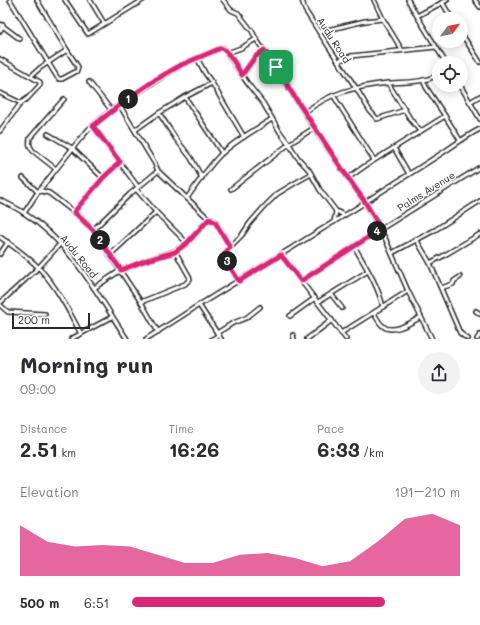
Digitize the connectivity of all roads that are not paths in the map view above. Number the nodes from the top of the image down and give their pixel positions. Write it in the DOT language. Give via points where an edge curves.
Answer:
graph roads {
  1 [pos="10,0"];
  2 [pos="37,0"];
  3 [pos="65,0"];
  4 [pos="90,0"];
  5 [pos="143,0"];
  6 [pos="223,0"];
  7 [pos="302,0"];
  8 [pos="374,0"];
  9 [pos="408,0"];
  10 [pos="447,0"];
  11 [pos="475,0"];
  12 [pos="442,2"];
  13 [pos="480,7"];
  14 [pos="448,12"];
  15 [pos="417,16"];
  16 [pos="383,19"];
  17 [pos="104,23"];
  18 [pos="1,24"];
  19 [pos="0,31"];
  20 [pos="319,32"];
  21 [pos="20,39"];
  22 [pos="256,39"];
  23 [pos="432,40"];
  24 [pos="468,44"];
  25 [pos="432,46"];
  26 [pos="67,50"];
  27 [pos="264,50"];
  28 [pos="402,50"];
  29 [pos="227,53"];
  30 [pos="197,58"];
  31 [pos="0,59"];
  32 [pos="338,60"];
  33 [pos="480,62"];
  34 [pos="48,63"];
  35 [pos="242,75"];
  36 [pos="31,76"];
  37 [pos="432,77"];
  38 [pos="423,80"];
  39 [pos="89,82"];
  40 [pos="212,83"];
  41 [pos="388,83"];
  42 [pos="356,88"];
  43 [pos="464,92"];
  44 [pos="0,94"];
  45 [pos="333,95"];
  46 [pos="480,96"];
  47 [pos="185,97"];
  48 [pos="64,99"];
  49 [pos="470,102"];
  50 [pos="21,103"];
  51 [pos="120,106"];
  52 [pos="405,110"];
  53 [pos="112,111"];
  54 [pos="305,112"];
  55 [pos="159,113"];
  56 [pos="445,116"];
  57 [pos="480,119"];
  58 [pos="272,120"];
  59 [pos="2,125"];
  60 [pos="93,126"];
  61 [pos="314,128"];
  62 [pos="480,129"];
  63 [pos="135,130"];
  64 [pos="0,131"];
  65 [pos="420,131"];
  66 [pos="48,134"];
  67 [pos="244,137"];
  68 [pos="460,140"];
  69 [pos="289,144"];
  70 [pos="72,148"];
  71 [pos="394,148"];
  72 [pos="222,153"];
  73 [pos="374,160"];
  74 [pos="120,162"];
  75 [pos="479,168"];
  76 [pos="56,169"];
  77 [pos="158,171"];
  78 [pos="311,174"];
  79 [pos="409,174"];
  80 [pos="23,178"];
  81 [pos="103,178"];
  82 [pos="202,178"];
  83 [pos="348,178"];
  84 [pos="137,188"];
  85 [pos="231,189"];
  86 [pos="38,192"];
  87 [pos="187,198"];
  88 [pos="0,200"];
  89 [pos="480,200"];
  90 [pos="365,202"];
  91 [pos="336,211"];
  92 [pos="74,212"];
  93 [pos="156,212"];
  94 [pos="24,213"];
  95 [pos="344,215"];
  96 [pos="209,219"];
  97 [pos="334,222"];
  98 [pos="381,229"];
  99 [pos="93,230"];
  100 [pos="480,234"];
  101 [pos="0,237"];
  102 [pos="416,239"];
  103 [pos="8,242"];
  104 [pos="187,243"];
  105 [pos="60,244"];
  106 [pos="354,246"];
  107 [pos="230,247"];
  108 [pos="175,252"];
  109 [pos="392,253"];
  110 [pos="0,254"];
  111 [pos="110,255"];
  112 [pos="281,255"];
  113 [pos="430,263"];
  114 [pos="38,268"];
  115 [pos="121,270"];
  116 [pos="368,271"];
  117 [pos="460,277"];
  118 [pos="239,281"];
  119 [pos="301,281"];
  120 [pos="94,288"];
  121 [pos="441,288"];
  122 [pos="408,291"];
  123 [pos="331,294"];
  124 [pos="315,298"];
  125 [pos="141,302"];
  126 [pos="318,302"];
  127 [pos="0,304"];
  128 [pos="198,305"];
  129 [pos="260,307"];
  130 [pos="383,307"];
  131 [pos="342,308"];
  132 [pos="476,311"];
  133 [pos="374,313"];
  134 [pos="44,314"];
  135 [pos="480,314"];
  136 [pos="290,316"];
  137 [pos="112,317"];
  138 [pos="421,317"];
  139 [pos="332,320"];
  140 [pos="158,332"];
  141 [pos="342,333"];
  142 [pos="81,334"];
  143 [pos="218,334"];
  144 [pos="480,335"];
  145 [pos="71,339"];
  146 [pos="127,339"];
  147 [pos="146,339"];
  148 [pos="212,339"];
  149 [pos="221,339"];
  150 [pos="307,339"];
  151 [pos="346,339"];
  152 [pos="432,339"];
  153 [pos="468,339"];
  154 [pos="477,339"];
  1 -- 34 [label="street"];
  2 -- 26 [label="street"];
  3 -- 17 [label="street" via="87,34"];
  4 -- 17 [label="street"];
  5 -- 17 [label="street"];
  6 -- 22 [label="street" via="231,10 238,13"];
  7 -- 20 [label="street, Audu Road" via="305,10"];
  8 -- 16 [label="street"];
  9 -- 15 [label="street"];
  10 -- 12 [label="street"];
  11 -- 13 [label="street"];
  12 -- 14 [label="street"];
  12 -- 15 [label="street"];
  15 -- 23 [label="street"];
  16 -- 20 [label="street"];
  16 -- 28 [label="street"];
  18 -- 19 [label="street"];
  18 -- 21 [label="street"];
  20 -- 32 [label="street, Audu Road"];
  22 -- 27 [label="street"];
  22 -- 29 [label="street"];
  24 -- 33 [label="street"];
  25 -- 28 [label="street"];
  26 -- 34 [label="street"];
  26 -- 34 [label="street" via="78,67 77,71 59,79"];
  27 -- 35 [label="street" via="255,57"];
  27 -- 54 [label="street"];
  28 -- 32 [label="street"];
  29 -- 30 [label="street" via="221,48"];
  29 -- 35 [label="street"];
  30 -- 40 [label="street"];
  30 -- 51 [label="street" via="155,80"];
  31 -- 36 [label="street"];
  32 -- 42 [label="street, Audu Road"];
  34 -- 36 [label="street"];
  35 -- 58 [label="street"];
  36 -- 50 [label="street" via="40,82 40,85"];
  37 -- 38 [label="street"];
  38 -- 41 [label="street"];
  38 -- 56 [label="street"];
  39 -- 53 [label="street"];
  40 -- 47 [label="street"];
  40 -- 67 [label="street"];
  41 -- 42 [label="street"];
  41 -- 52 [label="street"];
  42 -- 45 [label="street"];
  42 -- 52 [label="street, Audu Road" via="377,119"];
  43 -- 49 [label="street"];
  44 -- 50 [label="street"];
  45 -- 54 [label="street"];
  45 -- 73 [label="street"];
  46 -- 49 [label="street"];
  47 -- 55 [label="street"];
  47 -- 72 [label="street"];
  48 -- 76 [label="street" via="29,142 30,148"];
  49 -- 57 [label="street"];
  50 -- 59 [label="street"];
  51 -- 53 [label="street"];
  51 -- 63 [label="street"];
  52 -- 65 [label="street"];
  53 -- 60 [label="street"];
  54 -- 61 [label="street"];
  55 -- 63 [label="street"];
  55 -- 82 [label="street"];
  56 -- 65 [label="street"];
  56 -- 68 [label="street"];
  58 -- 67 [label="street"];
  58 -- 69 [label="street"];
  59 -- 64 [label="street"];
  60 -- 70 [label="street"];
  60 -- 74 [label="street"];
  61 -- 69 [label="street"];
  61 -- 83 [label="street"];
  62 -- 68 [label="street"];
  63 -- 77 [label="street"];
  65 -- 71 [label="street"];
  66 -- 70 [label="street"];
  67 -- 72 [label="street"];
  68 -- 79 [label="street"];
  69 -- 78 [label="street"];
  69 -- 85 [label="street"];
  70 -- 76 [label="street"];
  70 -- 81 [label="street"];
  71 -- 73 [label="street"];
  71 -- 79 [label="street"];
  72 -- 82 [label="street"];
  73 -- 83 [label="street"];
  74 -- 81 [label="street"];
  74 -- 84 [label="street"];
  75 -- 98 [label="street, Palms Avenue"];
  76 -- 86 [label="street"];
  77 -- 84 [label="street"];
  77 -- 87 [label="street"];
  78 -- 91 [label="street"];
  78 -- 107 [label="street" via="277,194"];
  79 -- 90 [label="street"];
  80 -- 86 [label="street"];
  81 -- 92 [label="street"];
  82 -- 87 [label="street"];
  83 -- 90 [label="street"];
  84 -- 93 [label="street"];
  84 -- 99 [label="street"];
  86 -- 92 [label="street" via="49,193"];
  86 -- 94 [label="street"];
  87 -- 96 [label="street"];
  88 -- 94 [label="street, Audu Road"];
  89 -- 102 [label="street" via="435,230"];
  90 -- 95 [label="street"];
  90 -- 98 [label="street"];
  91 -- 95 [label="street"];
  91 -- 97 [label="street"];
  92 -- 99 [label="street"];
  93 -- 104 [label="street"];
  93 -- 111 [label="street"];
  94 -- 105 [label="street, Audu Road"];
  95 -- 97 [label="street"];
  96 -- 104 [label="street"];
  96 -- 107 [label="street" via="215,222"];
  97 -- 112 [label="street"];
  98 -- 106 [label="street, Palms Avenue"];
  98 -- 109 [label="street"];
  99 -- 111 [label="street"];
  100 -- 113 [label="street"];
  101 -- 103 [label="street"];
  102 -- 109 [label="street"];
  102 -- 113 [label="street"];
  103 -- 110 [label="street"];
  103 -- 114 [label="street"];
  104 -- 108 [label="street"];
  105 -- 114 [label="street"];
  105 -- 120 [label="street, Audu Road"];
  106 -- 116 [label="street"];
  106 -- 119 [label="street, Palms Avenue"];
  107 -- 118 [label="street" via="223,256"];
  108 -- 115 [label="street"];
  108 -- 125 [label="street" via="190,279 185,284"];
  109 -- 122 [label="street"];
  111 -- 115 [label="street"];
  112 -- 118 [label="street"];
  112 -- 119 [label="street"];
  113 -- 121 [label="street"];
  114 -- 127 [label="street"];
  114 -- 142 [label="street" via="57,291"];
  115 -- 120 [label="street"];
  115 -- 125 [label="street"];
  116 -- 123 [label="street"];
  116 -- 130 [label="street"];
  117 -- 121 [label="street" via="453,284"];
  118 -- 128 [label="street"];
  119 -- 124 [label="street"];
  120 -- 137 [label="street, Audu Road"];
  121 -- 153 [label="street" via="460,333"];
  122 -- 130 [label="street"];
  122 -- 138 [label="street"];
  123 -- 126 [label="street"];
  123 -- 131 [label="street"];
  124 -- 126 [label="street"];
  124 -- 136 [label="street"];
  125 -- 140 [label="street"];
  126 -- 139 [label="street"];
  127 -- 134 [label="street" via="8,312"];
  128 -- 140 [label="street"];
  128 -- 143 [label="street"];
  129 -- 143 [label="street"];
  130 -- 133 [label="street"];
  132 -- 135 [label="street"];
  133 -- 138 [label="street" via="383,327 390,330"];
  133 -- 141 [label="street"];
  137 -- 142 [label="street"];
  137 -- 146 [label="street, Audu Road"];
  138 -- 152 [label="street"];
  139 -- 141 [label="street"];
  139 -- 150 [label="street"];
  140 -- 147 [label="street"];
  141 -- 151 [label="street"];
  142 -- 145 [label="street"];
  143 -- 148 [label="street"];
  143 -- 149 [label="street"];
  144 -- 154 [label="street"];
}
